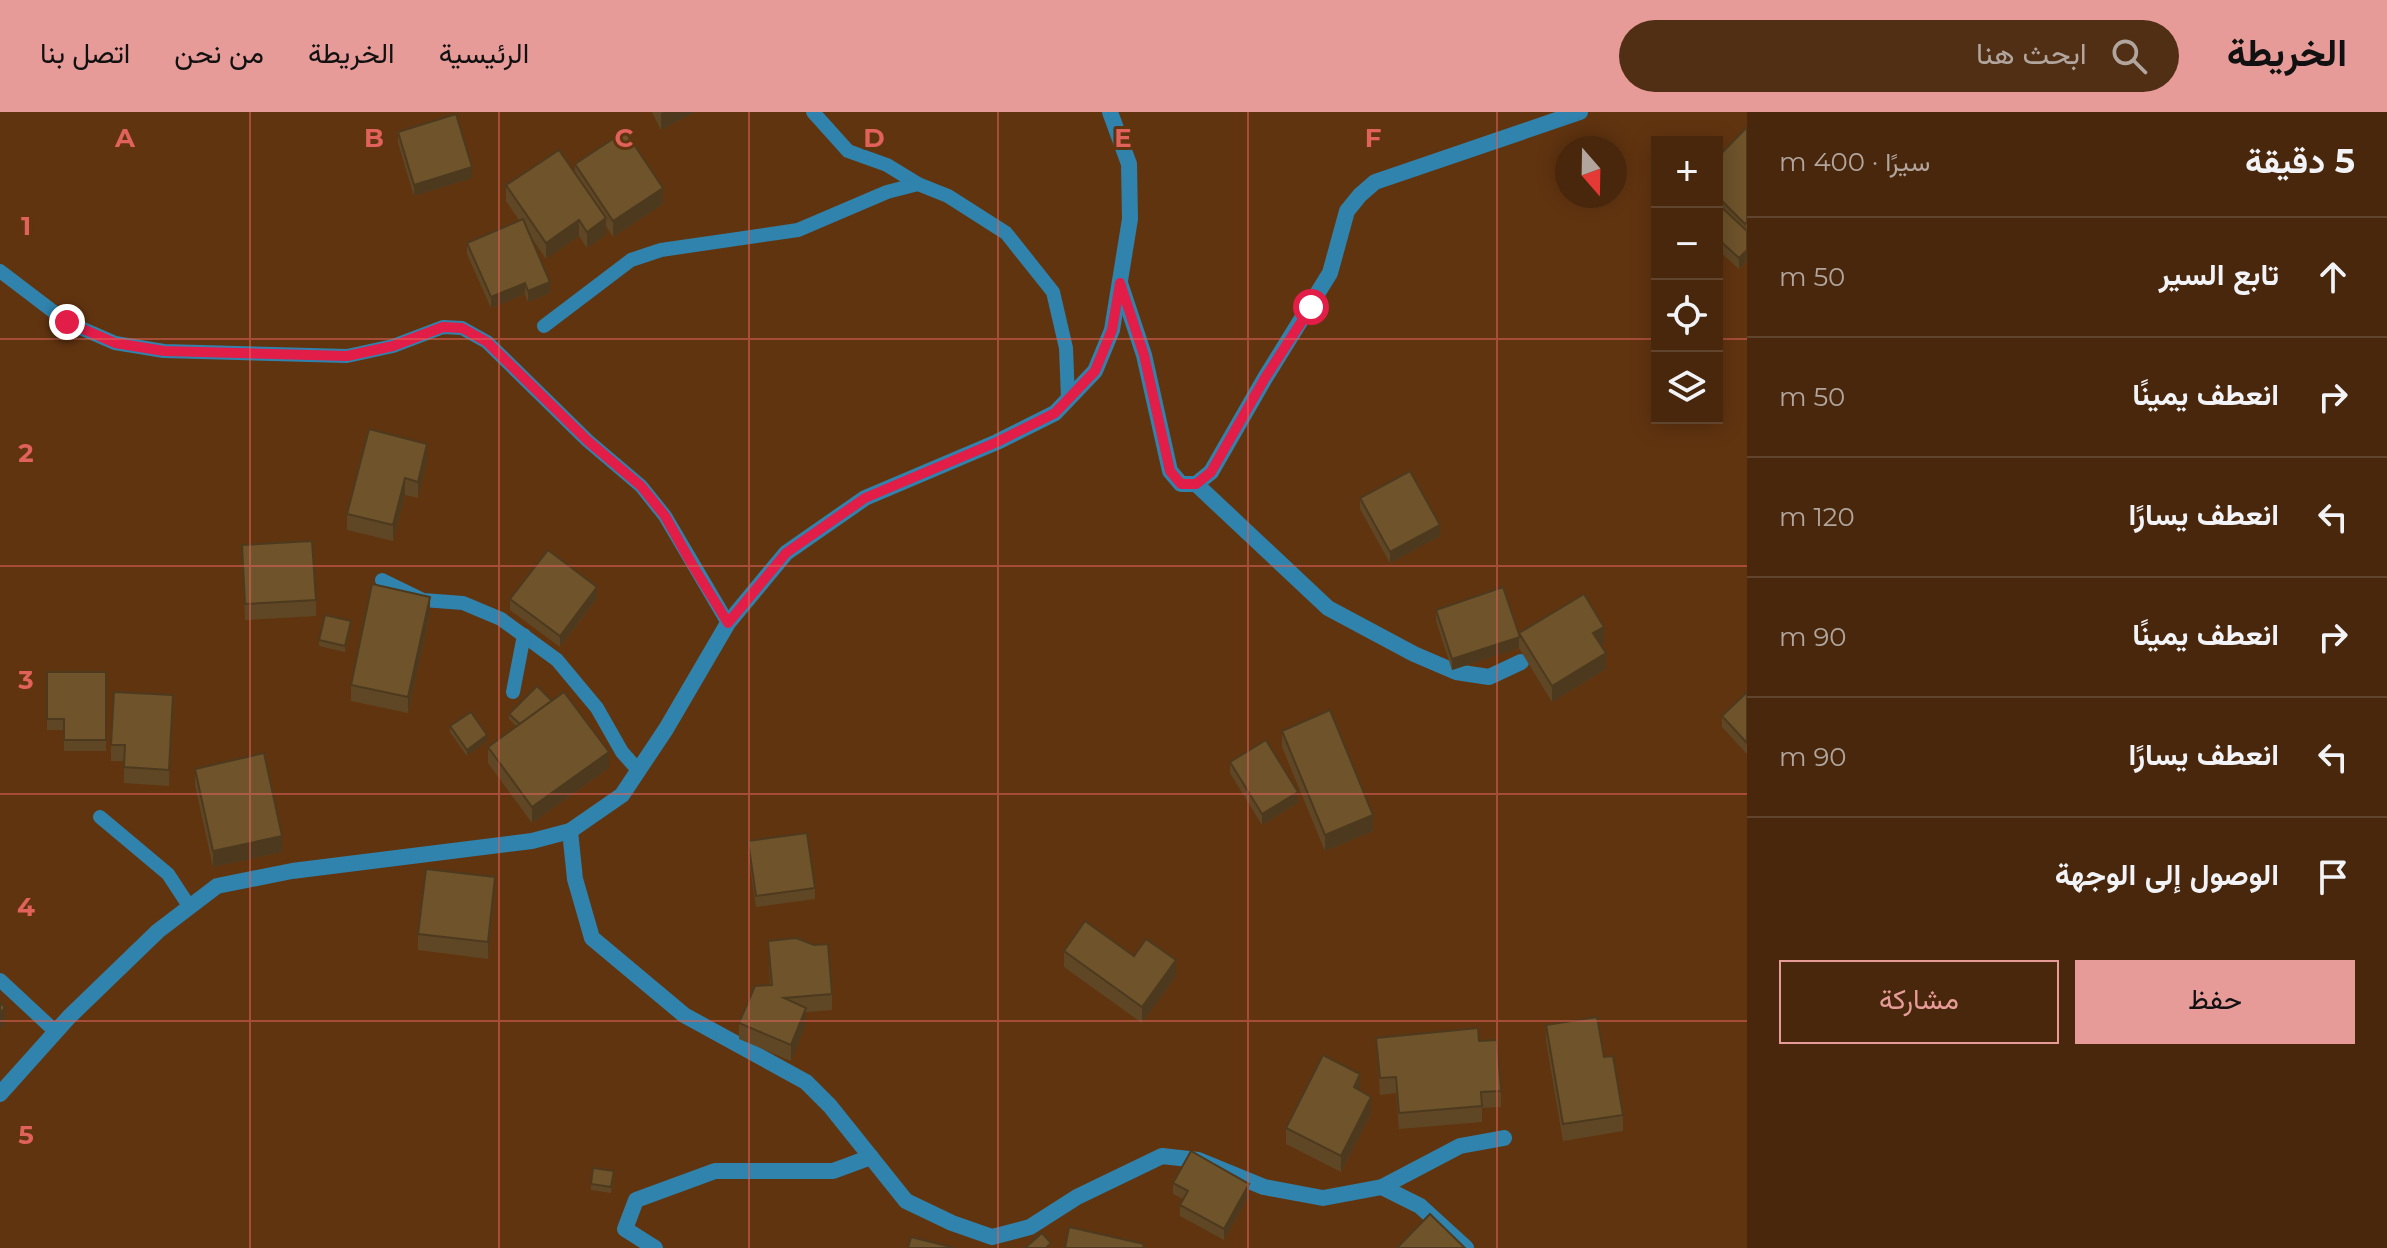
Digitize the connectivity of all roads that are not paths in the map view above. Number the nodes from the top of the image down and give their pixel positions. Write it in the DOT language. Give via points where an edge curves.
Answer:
graph roads {
  1 [pos="813,112"];
  2 [pos="1110,112"];
  3 [pos="1580,112"];
  4 [pos="918,184"];
  5 [pos="0,271"];
  6 [pos="1120,283"];
  7 [pos="544,326"];
  8 [pos="1068,399"];
  9 [pos="1196,484"];
  10 [pos="382,580"];
  11 [pos="728,623"];
  12 [pos="524,635"];
  13 [pos="1521,662"];
  14 [pos="513,692"];
  15 [pos="638,770"];
  16 [pos="100,817"];
  17 [pos="570,831"];
  18 [pos="189,906"];
  19 [pos="0,980"];
  20 [pos="56,1032"];
  21 [pos="0,1094"];
  22 [pos="1504,1138"];
  23 [pos="871,1157"];
  24 [pos="1382,1187"];
  25 [pos="655,1248"];
  26 [pos="1466,1248"];
  1 -- 4 [label="lane" via="848,151"];
  2 -- 6 [label="street" via="1129,164 1130,219"];
  3 -- 9 [label="street" via="1375,182 1360,195 1347,211 1330,273 1211,472"];
  4 -- 7 [label="lane" via="798,230 661,250 631,260"];
  4 -- 8 [label="lane" via="948,196 1006,233 1053,292 1066,348"];
  5 -- 11 [label="lane" via="67,322 115,343 164,351 347,356 443,327 462,328 487,342 641,486 665,516"];
  6 -- 8 [label="street" via="1112,330 1095,371"];
  6 -- 9 [label="street" via="1144,355 1170,471 1181,484"];
  8 -- 11 [label="street" via="1055,413 997,442 865,498 786,553"];
  9 -- 13 [label="street" via="1328,608 1456,672 1489,677"];
  10 -- 12 [label="lane" via="423,600 463,603"];
  11 -- 15 [label="street"];
  12 -- 14 [label="lane"];
  12 -- 15 [label="lane" via="557,660"];
  15 -- 17 [label="street" via="622,795"];
  16 -- 18 [label="lane" via="168,874"];
  17 -- 18 [label="street" via="532,841 292,871 217,886"];
  17 -- 23 [label="street" via="575,879 592,938 684,1015 806,1082"];
  18 -- 20 [label="street"];
  19 -- 20 [label="lane"];
  20 -- 21 [label="street"];
  22 -- 24 [label="street" via="1460,1146"];
  23 -- 24 [label="street" via="906,1201 992,1237 1030,1227 1077,1197 1162,1156 1198,1160 1264,1187 1323,1198"];
  23 -- 25 [label="street" via="833,1171 715,1171 636,1200 625,1229"];
  24 -- 26 [label="street" via="1420,1206"];
}
